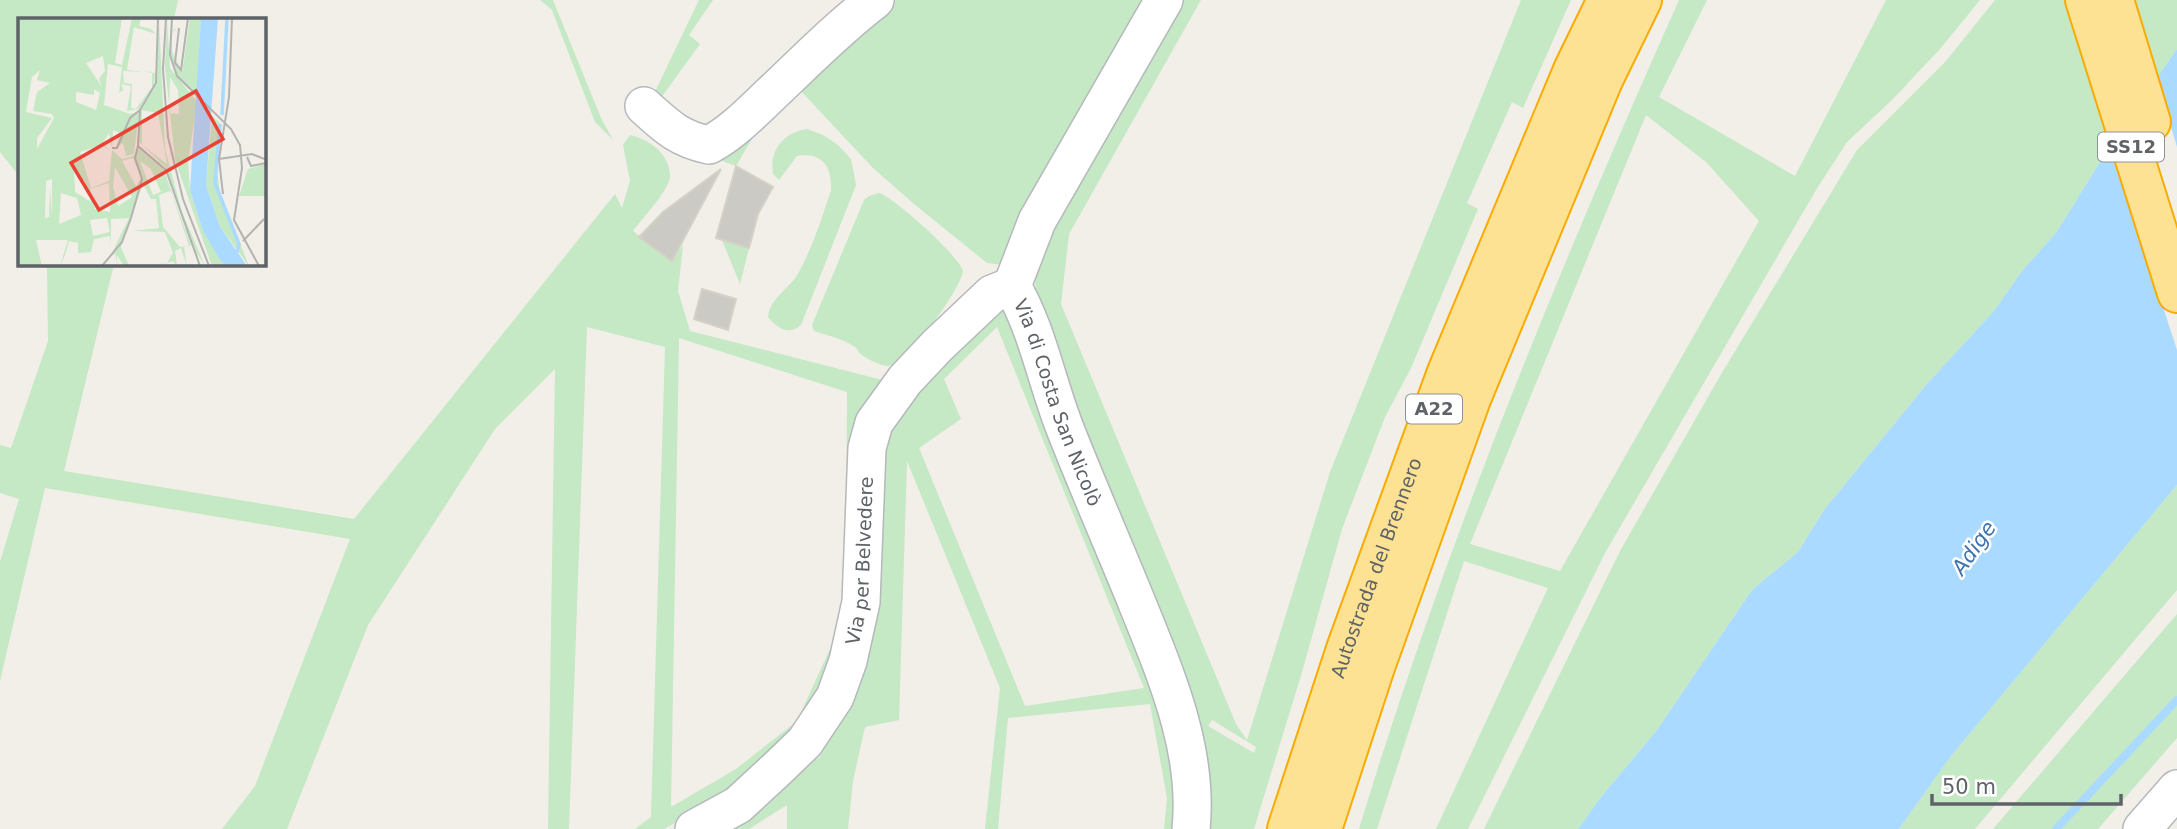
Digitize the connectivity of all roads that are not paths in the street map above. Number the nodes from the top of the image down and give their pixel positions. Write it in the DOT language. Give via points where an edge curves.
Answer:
graph roads {
  1 [pos="875,0"];
  2 [pos="1164,0"];
  3 [pos="1607,0"];
  4 [pos="1642,0"];
  5 [pos="2085,0"];
  6 [pos="2114,0"];
  7 [pos="645,106"];
  8 [pos="2177,207"];
  9 [pos="1012,286"];
  10 [pos="2177,293"];
  11 [pos="2177,789"];
  12 [pos="694,829"];
  13 [pos="1191,829"];
  14 [pos="1287,829"];
  15 [pos="1322,829"];
  16 [pos="2142,829"];
  1 -- 7 [label="street" via="709,145 685,139"];
  2 -- 9 [label="street, Via di Costa San Nicolò" via="1037,221"];
  3 -- 14 [label="highway, Autostrada del Brennero / A22" via="1573,70 1447,372 1346,649"];
  4 -- 15 [label="highway, Autostrada del Brennero / A22" via="1603,80 1471,399 1374,667"];
  5 -- 10 [label="highway, SS12"];
  6 -- 8 [label="highway, SS12"];
  9 -- 12 [label="street, Via per Belvedere" via="992,294 937,346 874,423 867,448 861,602 835,697 804,742 777,769 738,804"];
  9 -- 13 [label="street, Via di Costa San Nicolò" via="1171,688 1188,752"];
  11 -- 16 [label="street"];
}
